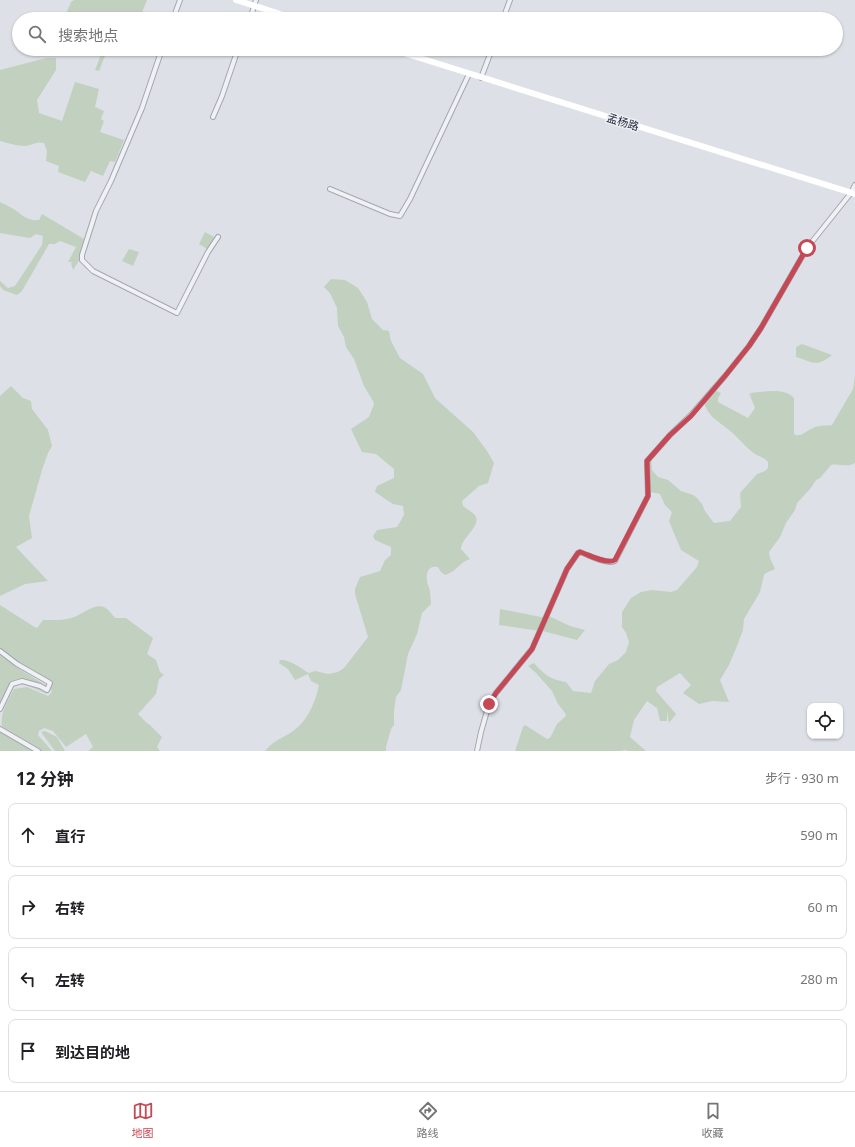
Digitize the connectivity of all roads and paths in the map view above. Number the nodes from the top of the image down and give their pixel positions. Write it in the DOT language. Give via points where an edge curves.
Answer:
graph roads {
  1 [pos="180,0"];
  2 [pos="236,0"];
  3 [pos="510,0"];
  4 [pos="256,3"];
  5 [pos="176,12"];
  6 [pos="278,12"];
  7 [pos="506,12"];
  8 [pos="160,56"];
  9 [pos="236,56"];
  10 [pos="413,56"];
  11 [pos="489,56"];
  12 [pos="469,74"];
  13 [pos="481,78"];
  14 [pos="213,117"];
  15 [pos="855,185"];
  16 [pos="330,189"];
  17 [pos="853,193"];
  18 [pos="218,237"];
  19 [pos="0,651"];
  20 [pos="0,709"];
  21 [pos="0,729"];
  22 [pos="38,751"];
  23 [pos="477,751"];
  1 -- 5 [label="street"];
  2 -- 4 [label="street"];
  3 -- 7 [label="street"];
  4 -- 6 [label="street"];
  8 -- 18 [label="street" via="142,108 96,211 82,260 93,271 177,313"];
  9 -- 14 [label="street"];
  10 -- 12 [label="street, 孟杨路"];
  11 -- 13 [label="street"];
  12 -- 13 [label="street, 孟杨路"];
  12 -- 16 [label="street" via="400,216"];
  13 -- 17 [label="street, 孟杨路"];
  15 -- 17 [label="street"];
  17 -- 23 [label="street" via="807,248 749,346 691,416 647,461 648,496 615,560 605,561 580,552 567,569 532,649 489,704"];
  19 -- 20 [label="street" via="50,683 47,690 22,681 12,684"];
  21 -- 22 [label="street"];
}
